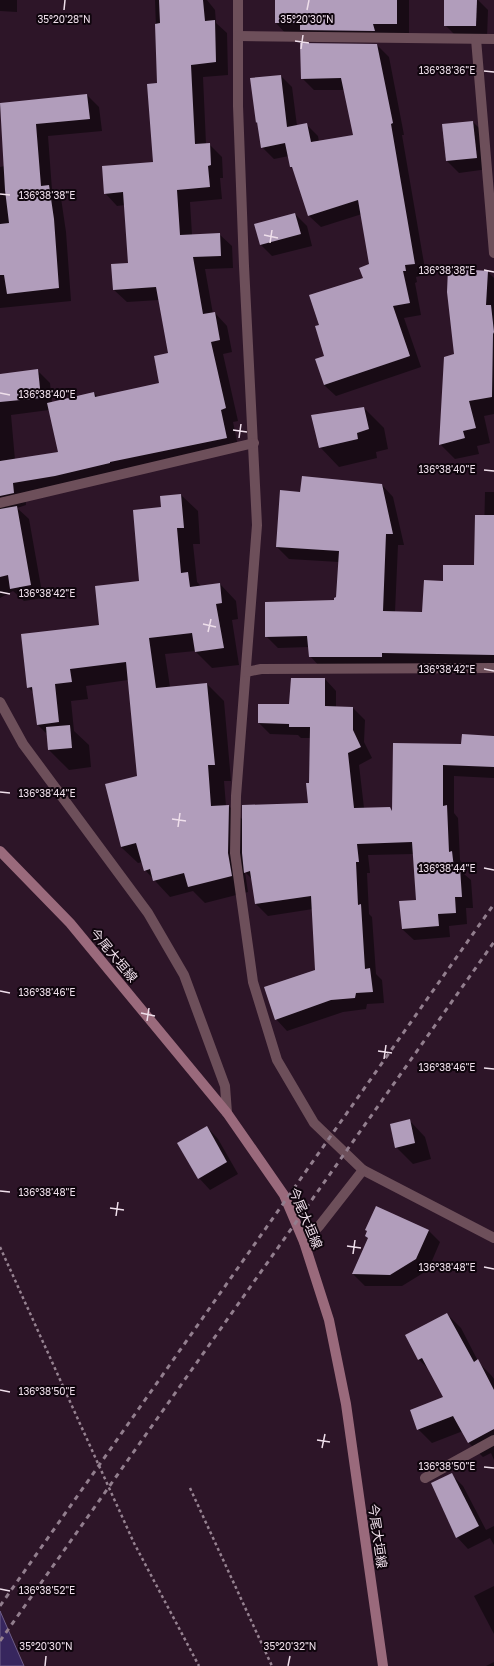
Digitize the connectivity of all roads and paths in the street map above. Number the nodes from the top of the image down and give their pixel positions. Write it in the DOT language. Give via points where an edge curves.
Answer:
graph roads {
  1 [pos="238,0"];
  2 [pos="238,36"];
  3 [pos="476,39"];
  4 [pos="494,39"];
  5 [pos="494,253"];
  6 [pos="254,443"];
  7 [pos="0,503"];
  8 [pos="494,668"];
  9 [pos="246,672"];
  10 [pos="0,702"];
  11 [pos="0,851"];
  12 [pos="228,1113"];
  13 [pos="363,1170"];
  14 [pos="494,1238"];
  15 [pos="304,1242"];
  16 [pos="0,1247"];
  17 [pos="494,1440"];
  18 [pos="426,1478"];
  19 [pos="190,1488"];
  20 [pos="199,1666"];
  21 [pos="272,1666"];
  22 [pos="383,1666"];
  1 -- 2 [label="street"];
  2 -- 3 [label="street"];
  2 -- 6 [label="street" via="244,266"];
  3 -- 4 [label="street"];
  3 -- 5 [label="street"];
  6 -- 7 [label="street"];
  6 -- 9 [label="street" via="258,525"];
  8 -- 9 [label="street" via="261,669"];
  9 -- 13 [label="street" via="236,796 235,853 253,982 277,1060 306,1110 314,1123"];
  10 -- 12 [label="street" via="23,744 148,913 184,975 225,1086"];
  11 -- 12 [label="main road, 今尾大垣線" via="70,923"];
  12 -- 15 [label="main road, 今尾大垣線" via="284,1195"];
  13 -- 14 [label="street"];
  13 -- 15 [label="street"];
  15 -- 22 [label="main road, 今尾大垣線" via="329,1320 346,1404"];
  16 -- 20 [label="path" via="134,1543"];
  17 -- 18 [label="street"];
  19 -- 21 [label="path"];
}
